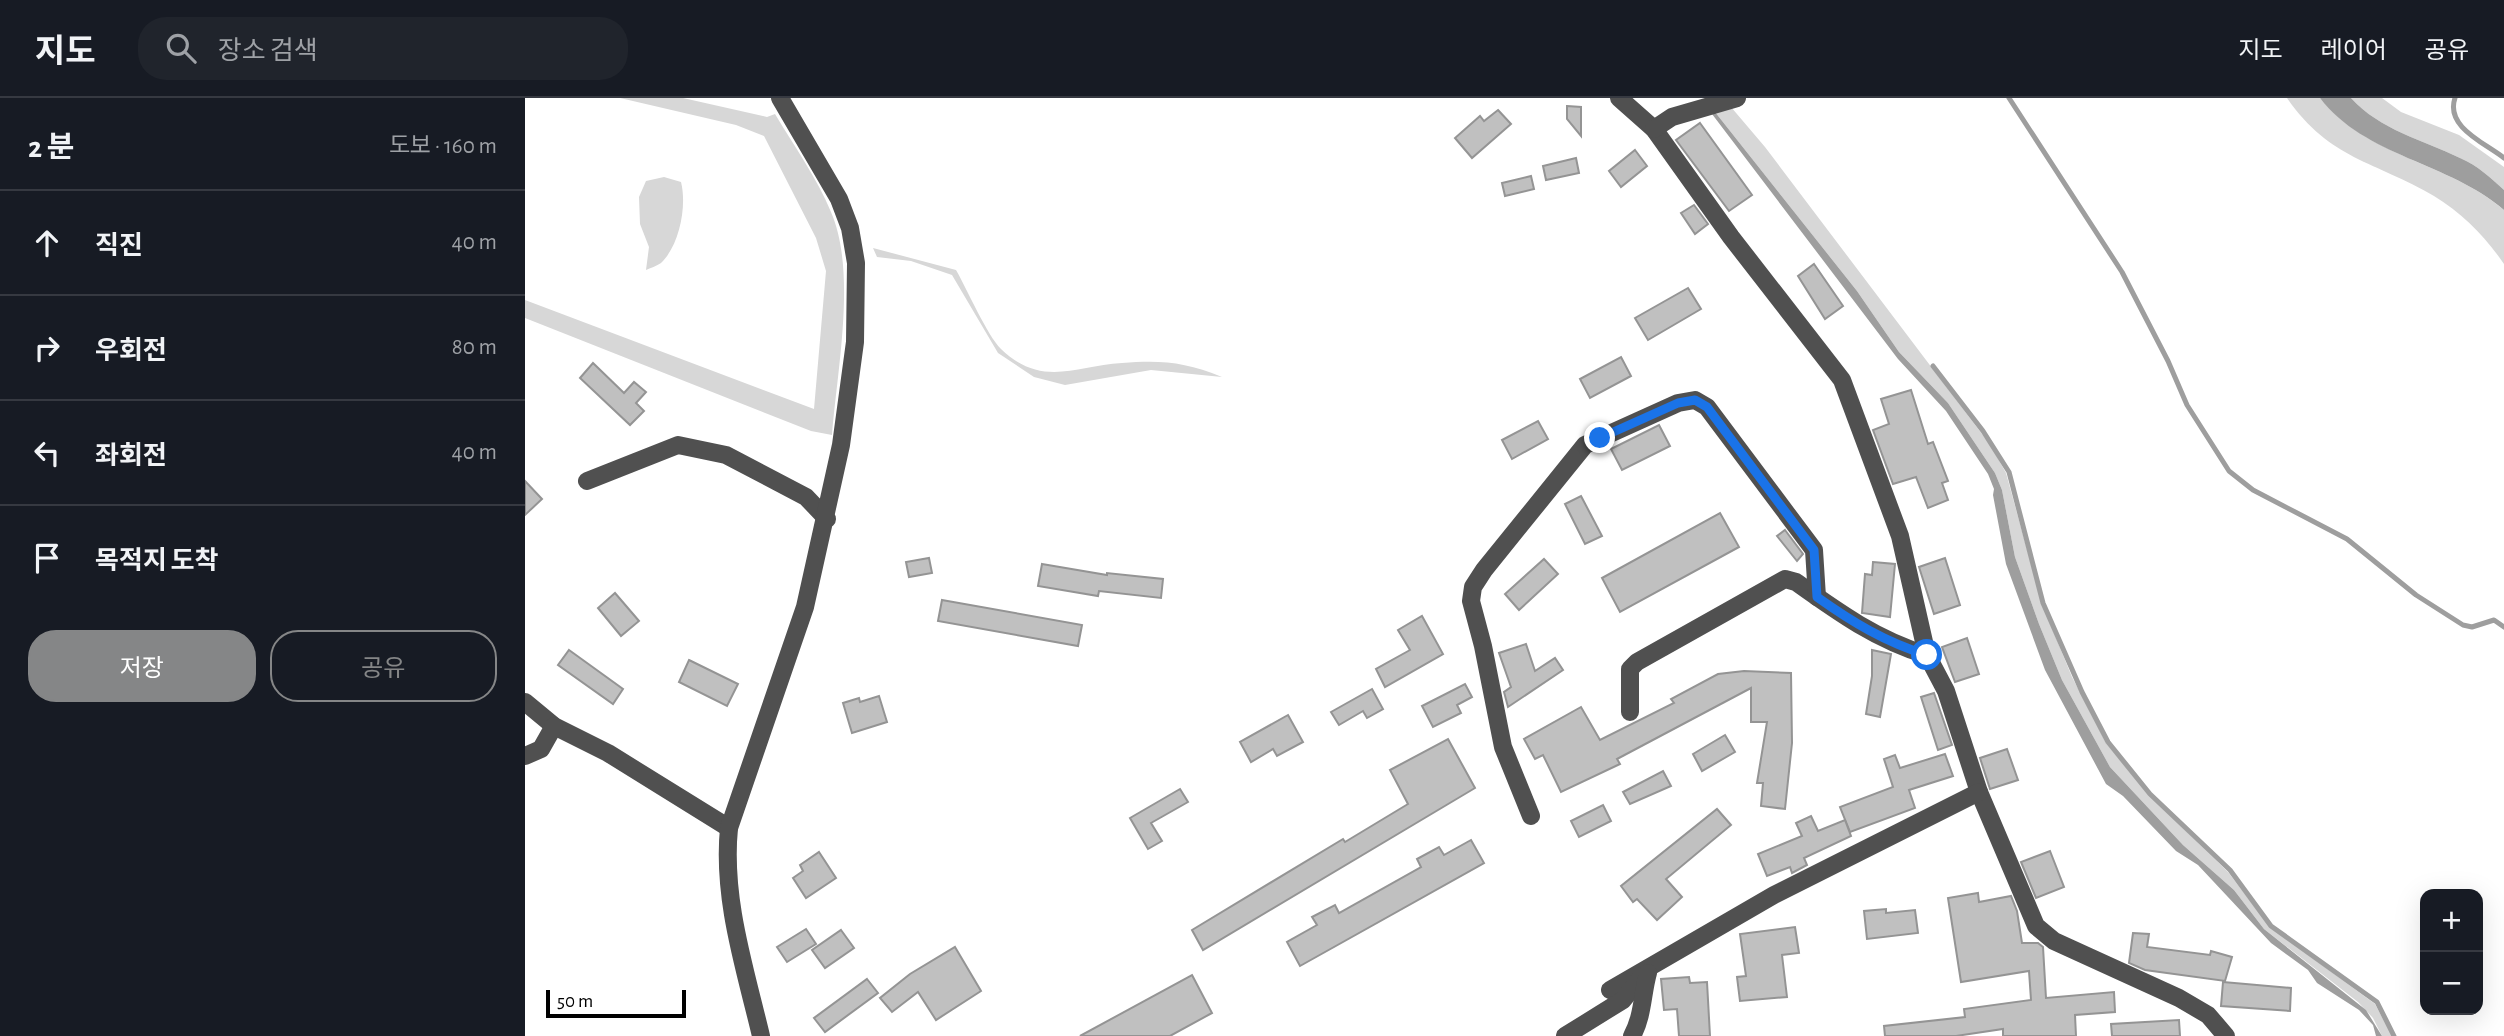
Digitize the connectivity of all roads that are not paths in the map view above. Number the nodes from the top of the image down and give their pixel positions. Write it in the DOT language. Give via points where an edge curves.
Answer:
graph roads {
  1 [pos="780,98"];
  2 [pos="1619,98"];
  3 [pos="1737,98"];
  4 [pos="1654,130"];
  5 [pos="587,481"];
  6 [pos="827,519"];
  7 [pos="1817,597"];
  8 [pos="1927,655"];
  9 [pos="525,702"];
  10 [pos="1630,712"];
  11 [pos="554,726"];
  12 [pos="525,756"];
  13 [pos="1979,792"];
  14 [pos="1531,816"];
  15 [pos="729,828"];
  16 [pos="1649,968"];
  17 [pos="1610,990"];
  18 [pos="761,1036"];
  19 [pos="1565,1036"];
  20 [pos="1632,1036"];
  21 [pos="2225,1036"];
  1 -- 6 [label="street" via="839,199 856,263 855,342"];
  2 -- 4 [label="street"];
  3 -- 4 [label="street" via="1672,117"];
  4 -- 8 [label="street" via="1842,380 1900,536"];
  5 -- 6 [label="street" via="678,445 726,455 806,497"];
  6 -- 15 [label="street" via="805,607"];
  7 -- 8 [label="street" via="1863,629"];
  7 -- 10 [label="street" via="1785,579 1637,662 1630,669"];
  7 -- 14 [label="street" via="1814,550 1707,407 1695,400 1678,403 1585,444 1473,587 1471,601 1503,747"];
  8 -- 13 [label="street" via="1946,691"];
  9 -- 11 [label="street"];
  11 -- 12 [label="street" via="541,749"];
  11 -- 15 [label="street" via="608,753"];
  13 -- 16 [label="street" via="1774,895"];
  13 -- 21 [label="street" via="2036,926 2054,940 2198,1009"];
  15 -- 18 [label="street" via="726,857 732,916"];
  16 -- 17 [label="street"];
  16 -- 19 [label="street" via="1623,1000"];
  16 -- 20 [label="street" via="1642,1018"];
}
